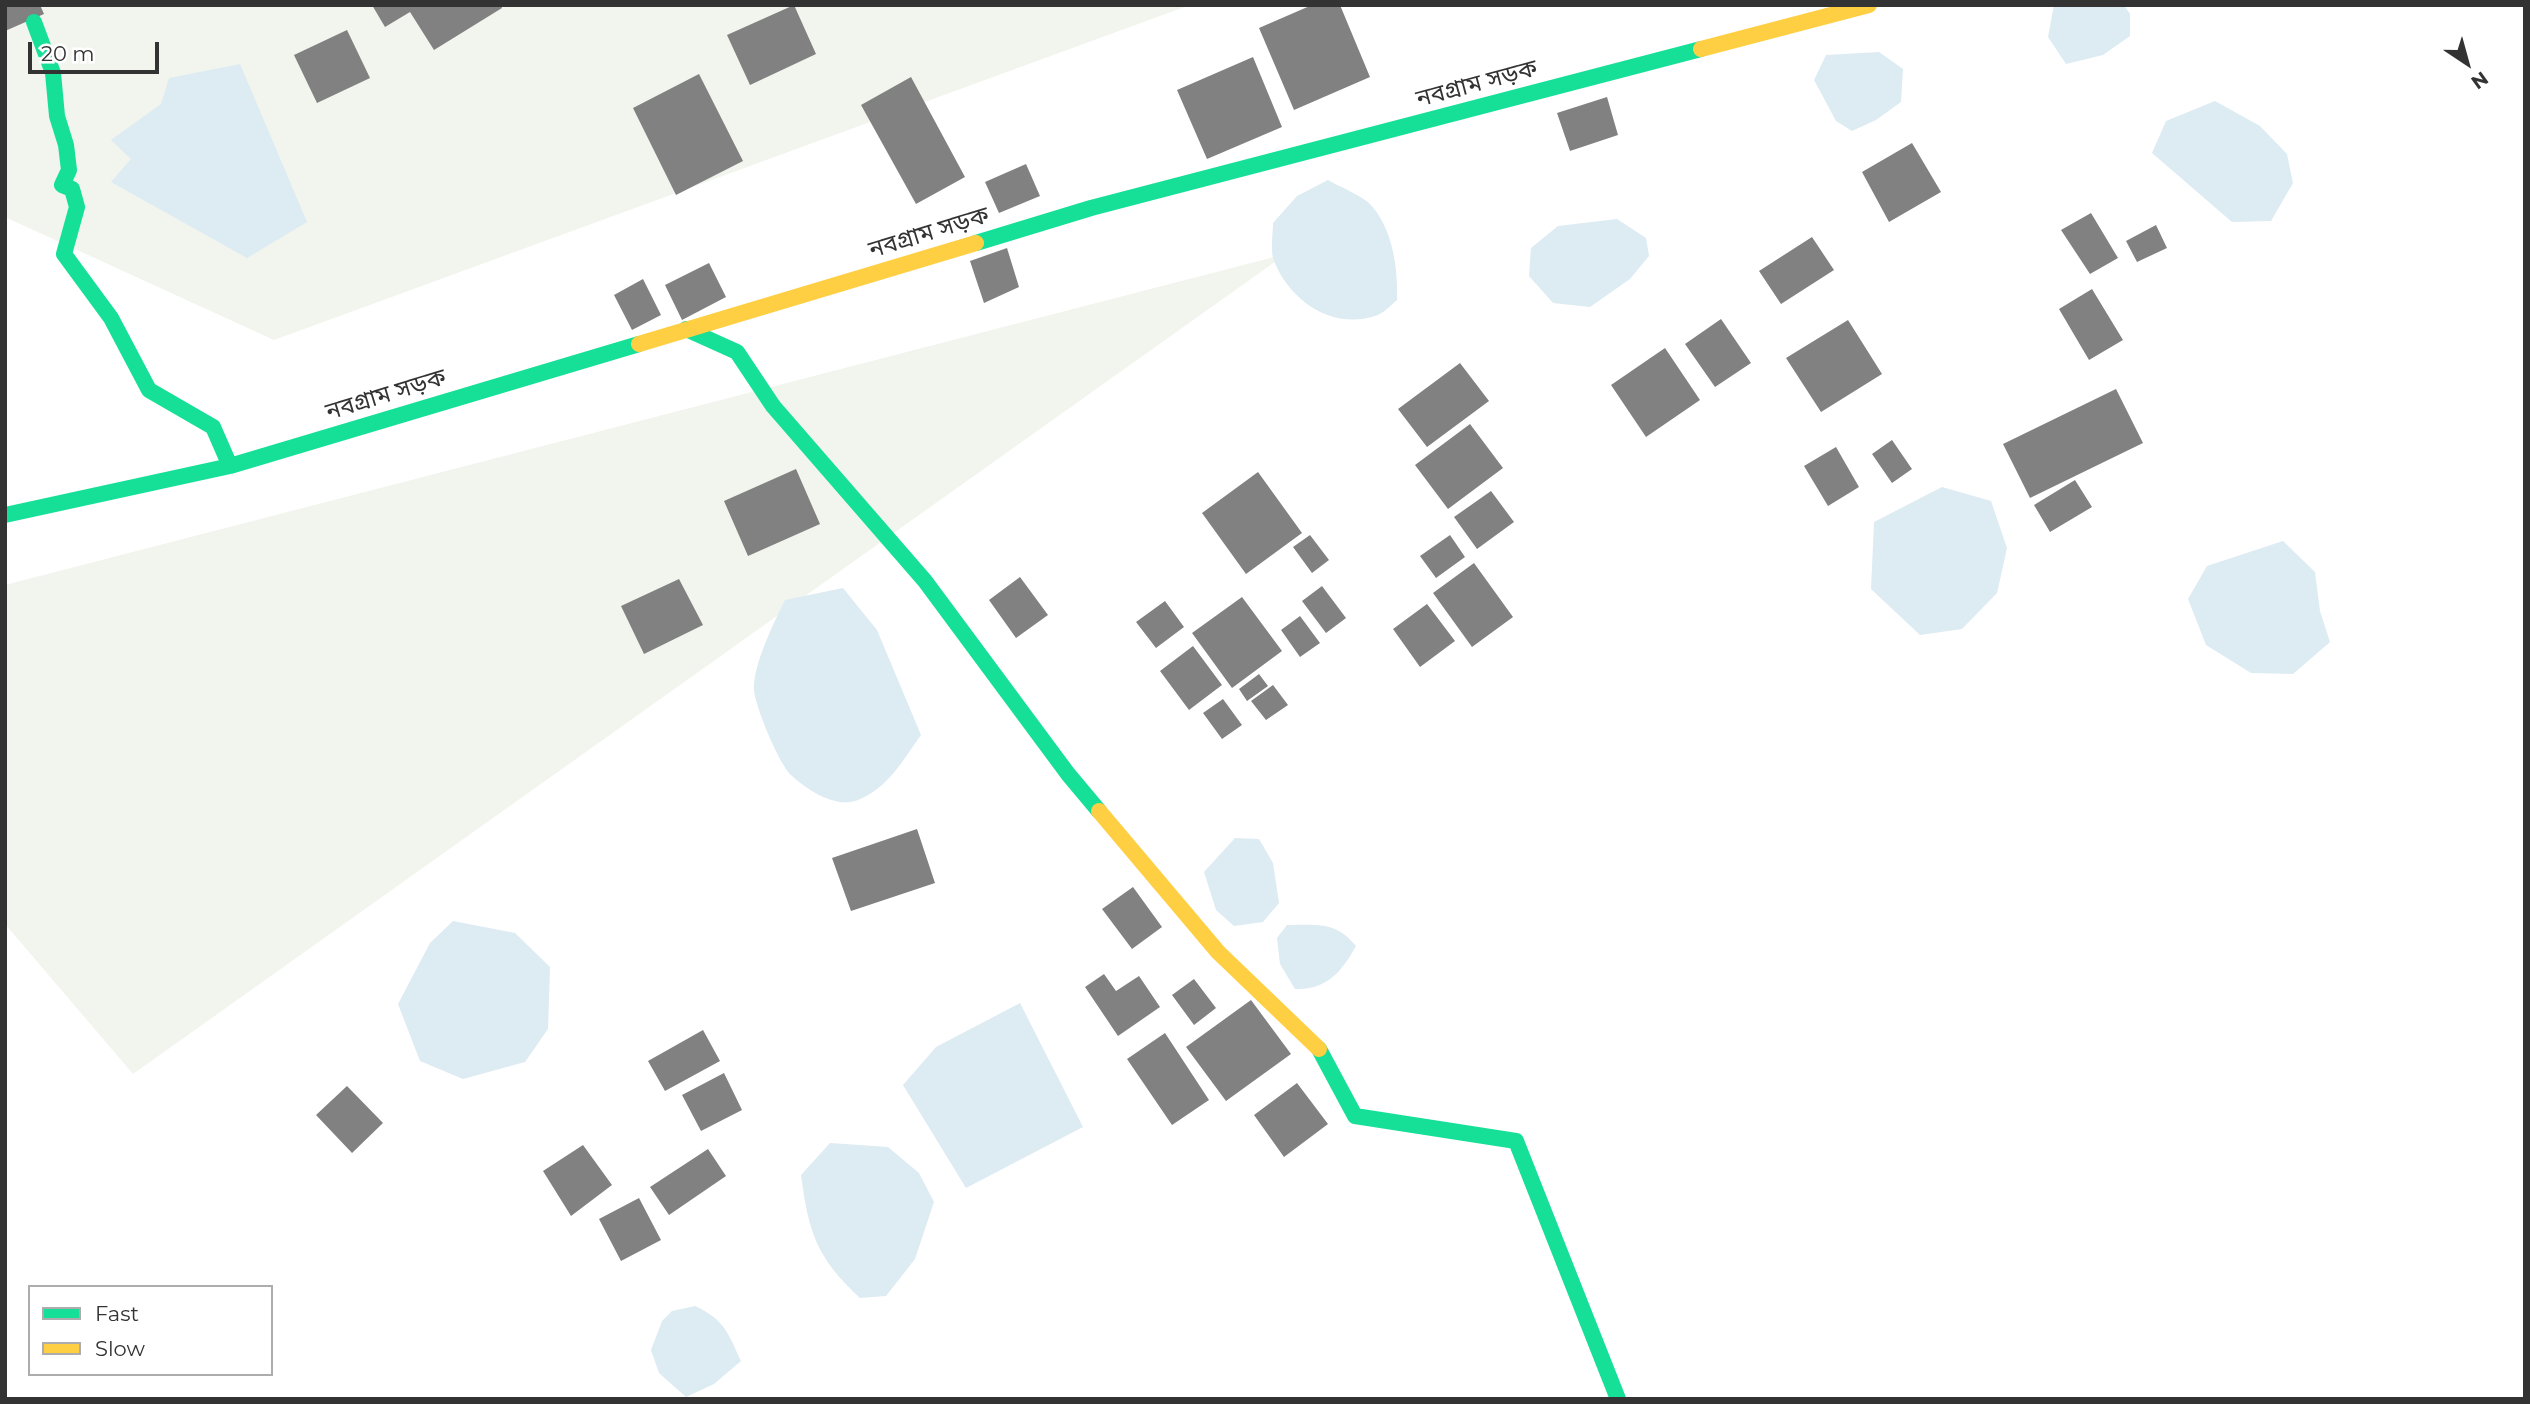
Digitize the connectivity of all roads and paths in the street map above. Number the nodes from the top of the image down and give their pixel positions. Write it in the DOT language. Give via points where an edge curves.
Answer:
graph roads {
  1 [pos="1869,5"];
  2 [pos="34,22"];
  3 [pos="686,329"];
  4 [pos="230,466"];
  5 [pos="5,515"];
  6 [pos="1618,1399"];
  1 -- 3 [label="street, নবগ্রাম সড়ক" via="1091,208"];
  2 -- 4 [label="street" via="53,74 57,116 66,145 69,170 62,185 72,189 77,207 64,254 111,318 149,390 213,427"];
  3 -- 4 [label="street, নবগ্রাম সড়ক"];
  3 -- 6 [label="street" via="737,352 773,405 925,581 1086,795 1218,952 1318,1047 1355,1116 1516,1141"];
  4 -- 5 [label="street, নবগ্রাম সড়ক"];
}
